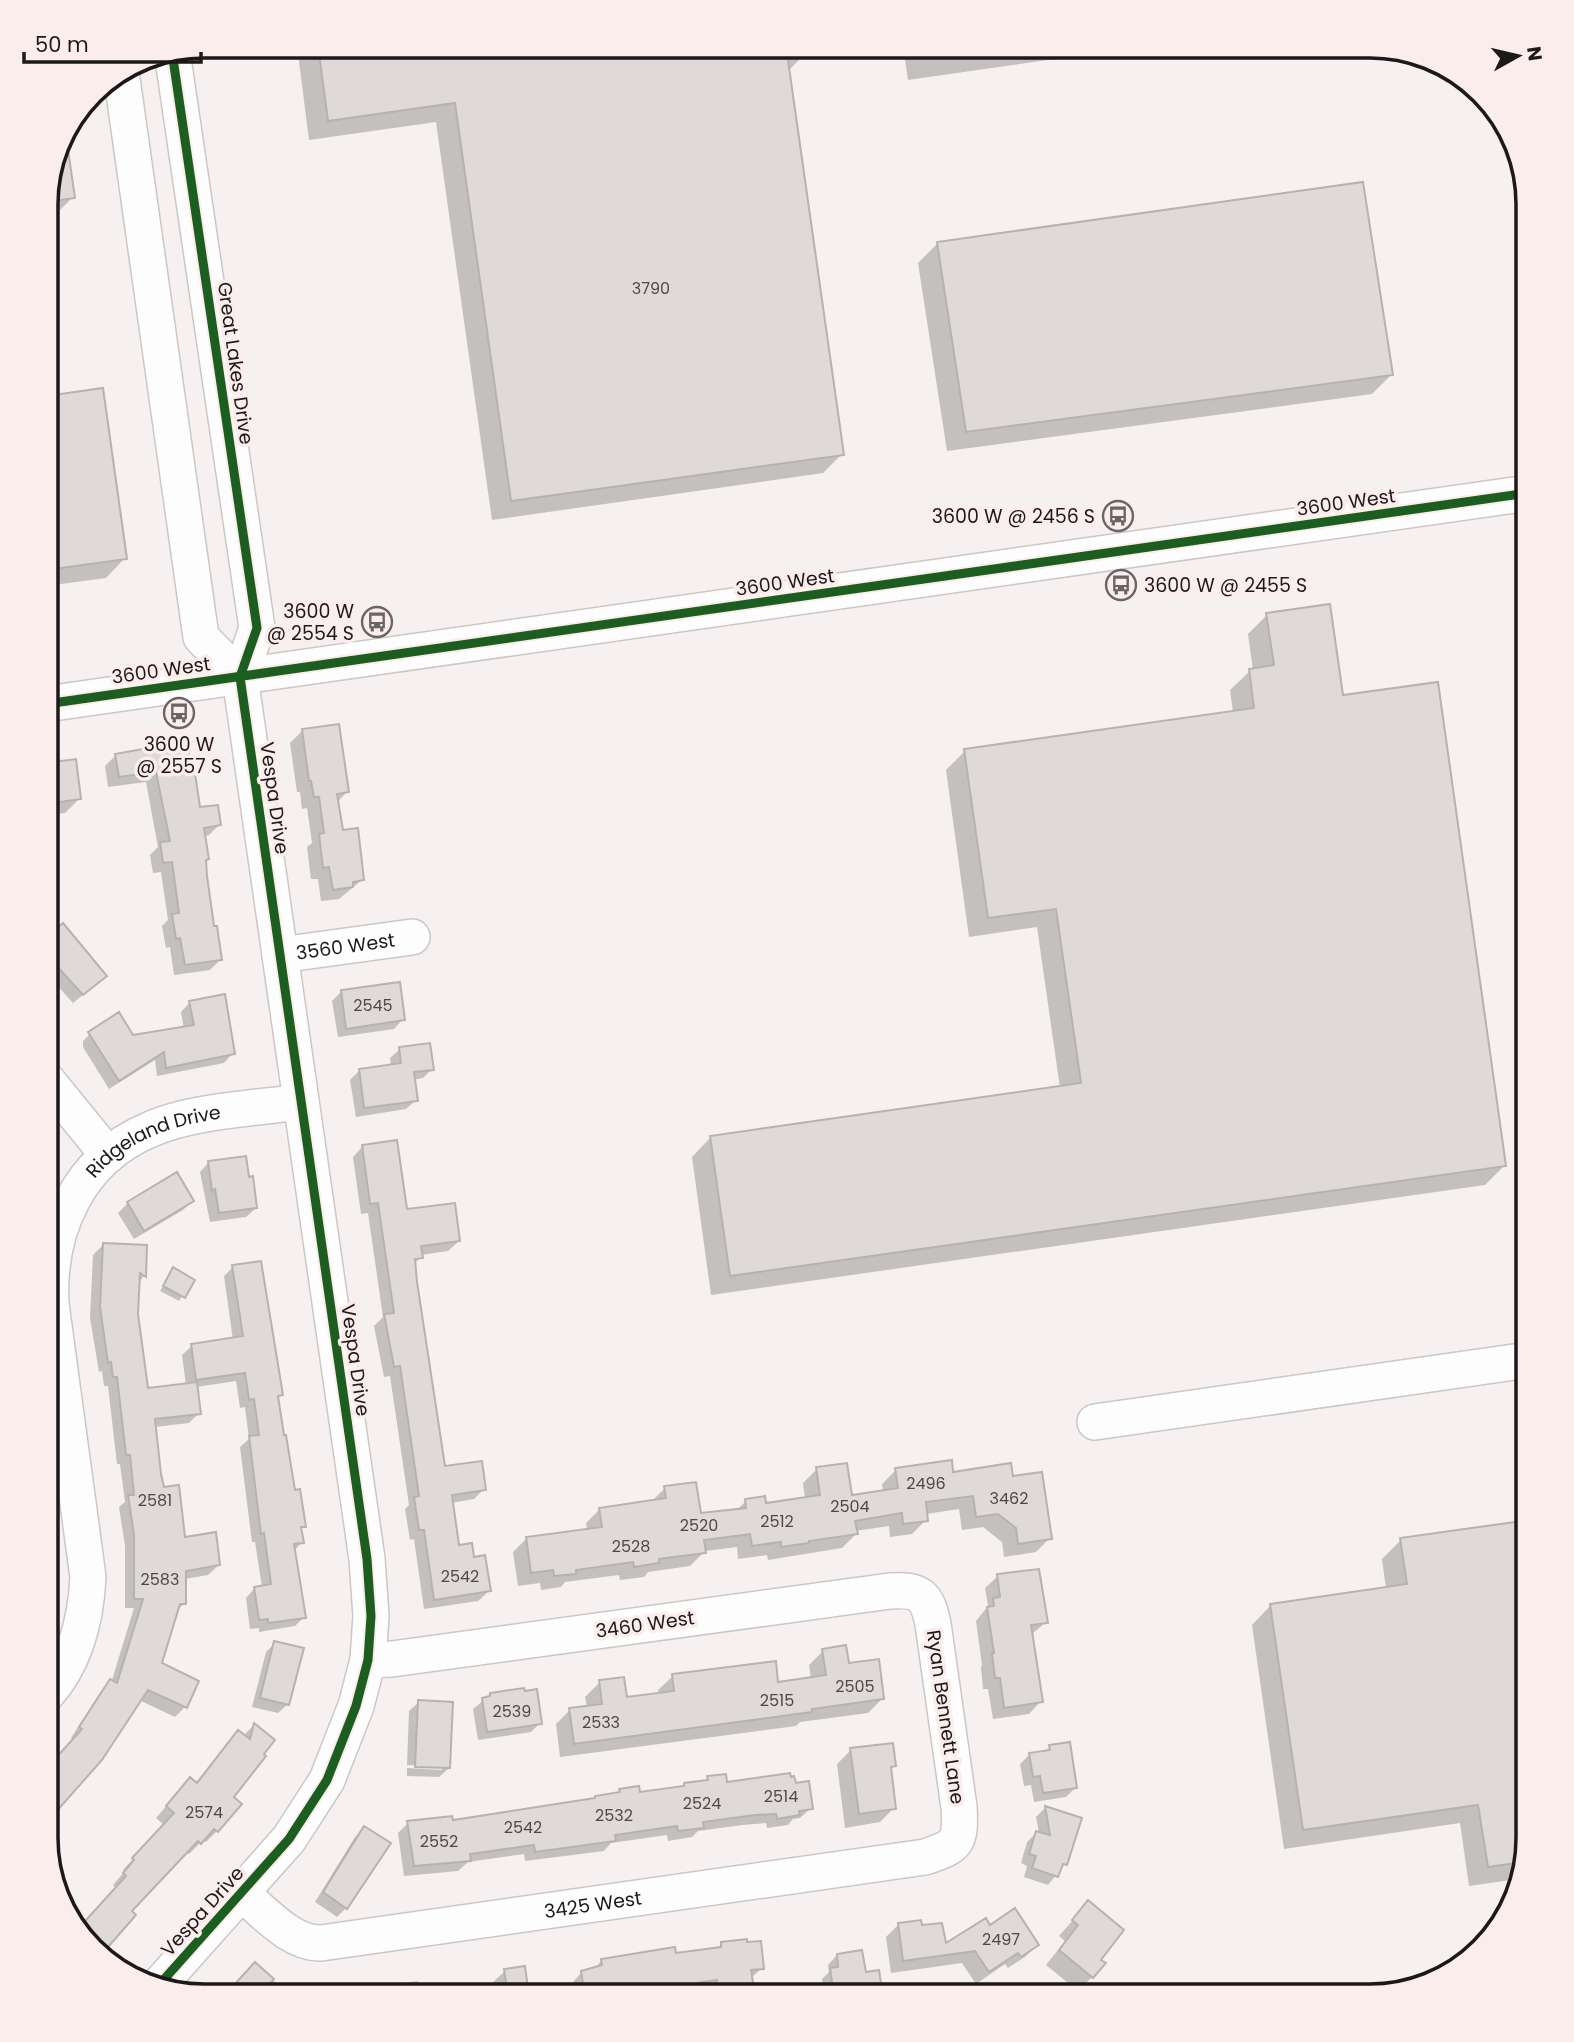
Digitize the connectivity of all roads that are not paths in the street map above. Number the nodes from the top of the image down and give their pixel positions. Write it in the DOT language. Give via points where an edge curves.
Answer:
graph roads {
  1 [pos="173,61"];
  2 [pos="123,83"];
  3 [pos="1516,495"];
  4 [pos="240,677"];
  5 [pos="58,702"];
  6 [pos="412,937"];
  7 [pos="280,955"];
  8 [pos="58,1094"];
  9 [pos="301,1102"];
  10 [pos="108,1155"];
  11 [pos="58,1235"];
  12 [pos="58,1356"];
  13 [pos="1516,1362"];
  14 [pos="1095,1422"];
  15 [pos="922,1595"];
  16 [pos="368,1660"];
  17 [pos="58,1679"];
  18 [pos="956,1842"];
  19 [pos="241,1893"];
  20 [pos="165,1979"];
  1 -- 4 [label="street, Great Lakes Drive" via="257,628"];
  2 -- 4 [label="street" via="201,637"];
  3 -- 4 [label="street, 3600 West"];
  4 -- 5 [label="street, 3600 West"];
  4 -- 7 [label="street, Vespa Drive"];
  6 -- 7 [label="street, 3560 West"];
  7 -- 9 [label="street, Vespa Drive"];
  8 -- 10 [label="street"];
  9 -- 10 [label="street, Ridgeland Drive" via="175,1121 149,1129"];
  9 -- 16 [label="street, Vespa Drive" via="367,1559"];
  10 -- 11 [label="street, Ridgeland Drive" via="70,1203"];
  12 -- 17 [label="street, Ridgeland Drive" via="88,1577 73,1651"];
  13 -- 14 [label="street"];
  15 -- 16 [label="street, 3460 West" via="890,1591"];
  15 -- 18 [label="street, Ryan Bennett Lane" via="933,1624 958,1794"];
  16 -- 19 [label="street, Vespa Drive" via="356,1706 327,1780 289,1839"];
  18 -- 19 [label="street, 3425 West" via="925,1857 321,1943 291,1934"];
  19 -- 20 [label="street, Vespa Drive"];
}
